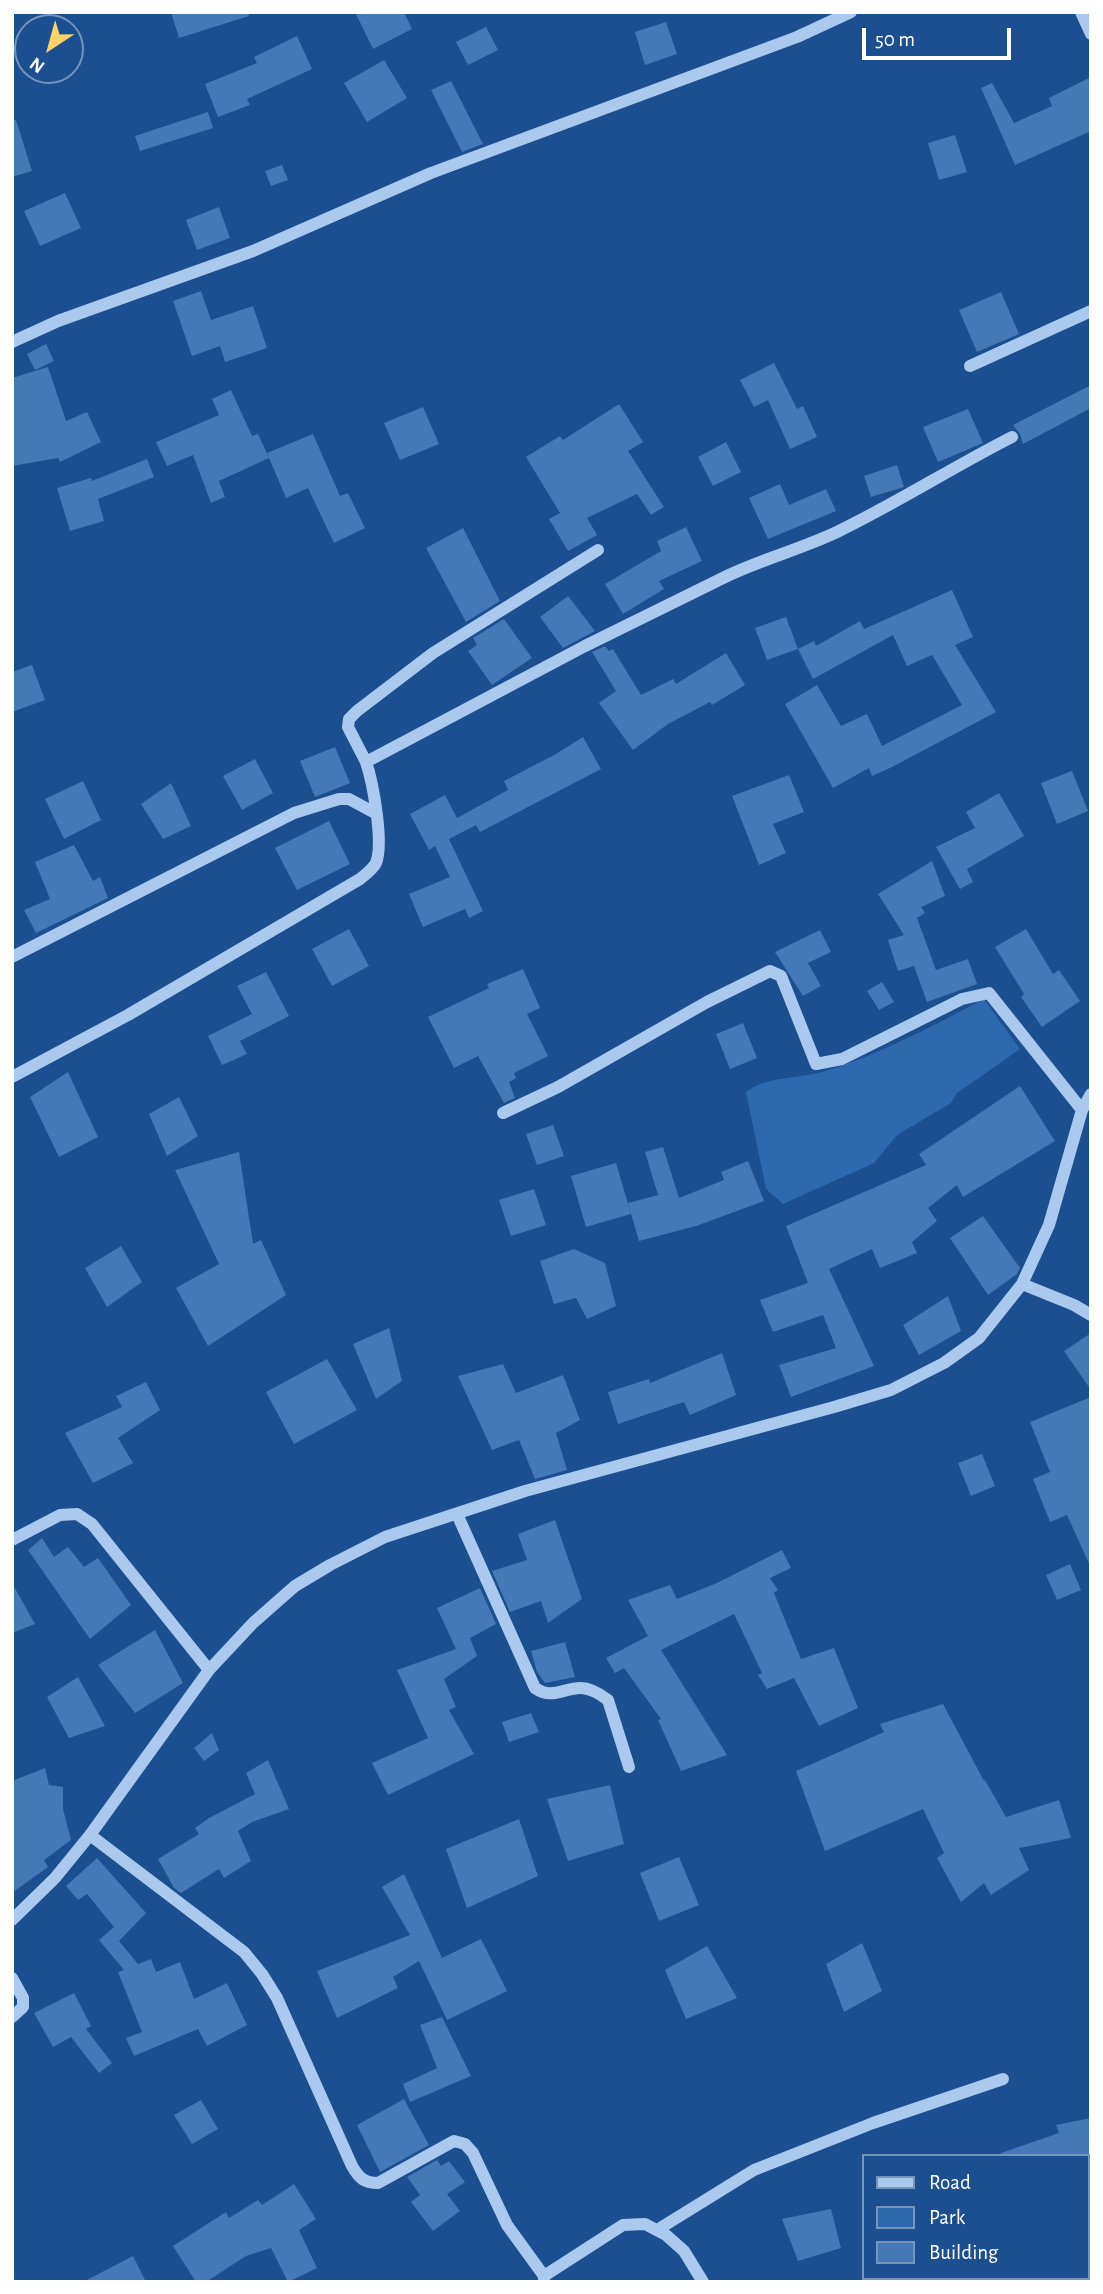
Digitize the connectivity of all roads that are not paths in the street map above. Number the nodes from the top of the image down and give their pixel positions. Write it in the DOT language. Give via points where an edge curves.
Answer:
graph roads {
  1 [pos="852,12"];
  2 [pos="1081,12"];
  3 [pos="1091,34"];
  4 [pos="1091,311"];
  5 [pos="12,342"];
  6 [pos="970,366"];
  7 [pos="1012,437"];
  8 [pos="598,550"];
  9 [pos="366,762"];
  10 [pos="375,813"];
  11 [pos="12,957"];
  12 [pos="12,1077"];
  13 [pos="1091,1094"];
  14 [pos="1082,1110"];
  15 [pos="503,1113"];
  16 [pos="1022,1284"];
  17 [pos="1091,1315"];
  18 [pos="457,1514"];
  19 [pos="12,1540"];
  20 [pos="209,1670"];
  21 [pos="629,1767"];
  22 [pos="90,1835"];
  23 [pos="12,1920"];
  24 [pos="12,1978"];
  25 [pos="12,2017"];
  26 [pos="1003,2078"];
  27 [pos="657,2230"];
  28 [pos="544,2279"];
  29 [pos="703,2282"];
  1 -- 5 [label="street" via="797,37 432,173 253,251"];
  2 -- 3 [label="street"];
  4 -- 6 [label="street"];
  7 -- 9 [label="street" via="848,527 737,571"];
  8 -- 9 [label="street" via="452,640 357,711 348,727"];
  9 -- 10 [label="street"];
  10 -- 11 [label="street" via="349,799 295,813"];
  10 -- 12 [label="street" via="376,864 360,879"];
  13 -- 14 [label="street"];
  14 -- 15 [label="street" via="989,993 962,999 842,1059 816,1064 781,976 770,971"];
  14 -- 16 [label="street" via="1049,1225"];
  16 -- 17 [label="street"];
  16 -- 18 [label="street" via="979,1338 944,1363 891,1390"];
  18 -- 20 [label="street" via="385,1537 295,1586"];
  18 -- 21 [label="street" via="535,1688 551,1695 580,1688 608,1700"];
  19 -- 20 [label="street" via="60,1515 77,1514 92,1524"];
  20 -- 22 [label="street"];
  22 -- 23 [label="street"];
  22 -- 28 [label="street" via="244,1952 262,1974 360,2178 378,2183 442,2146 454,2141 465,2144 507,2225"];
  24 -- 25 [label="street" via="23,1998 23,2007"];
  26 -- 27 [label="street" via="754,2170"];
  27 -- 28 [label="street" via="645,2224 623,2225"];
  27 -- 29 [label="street" via="684,2251"];
}
